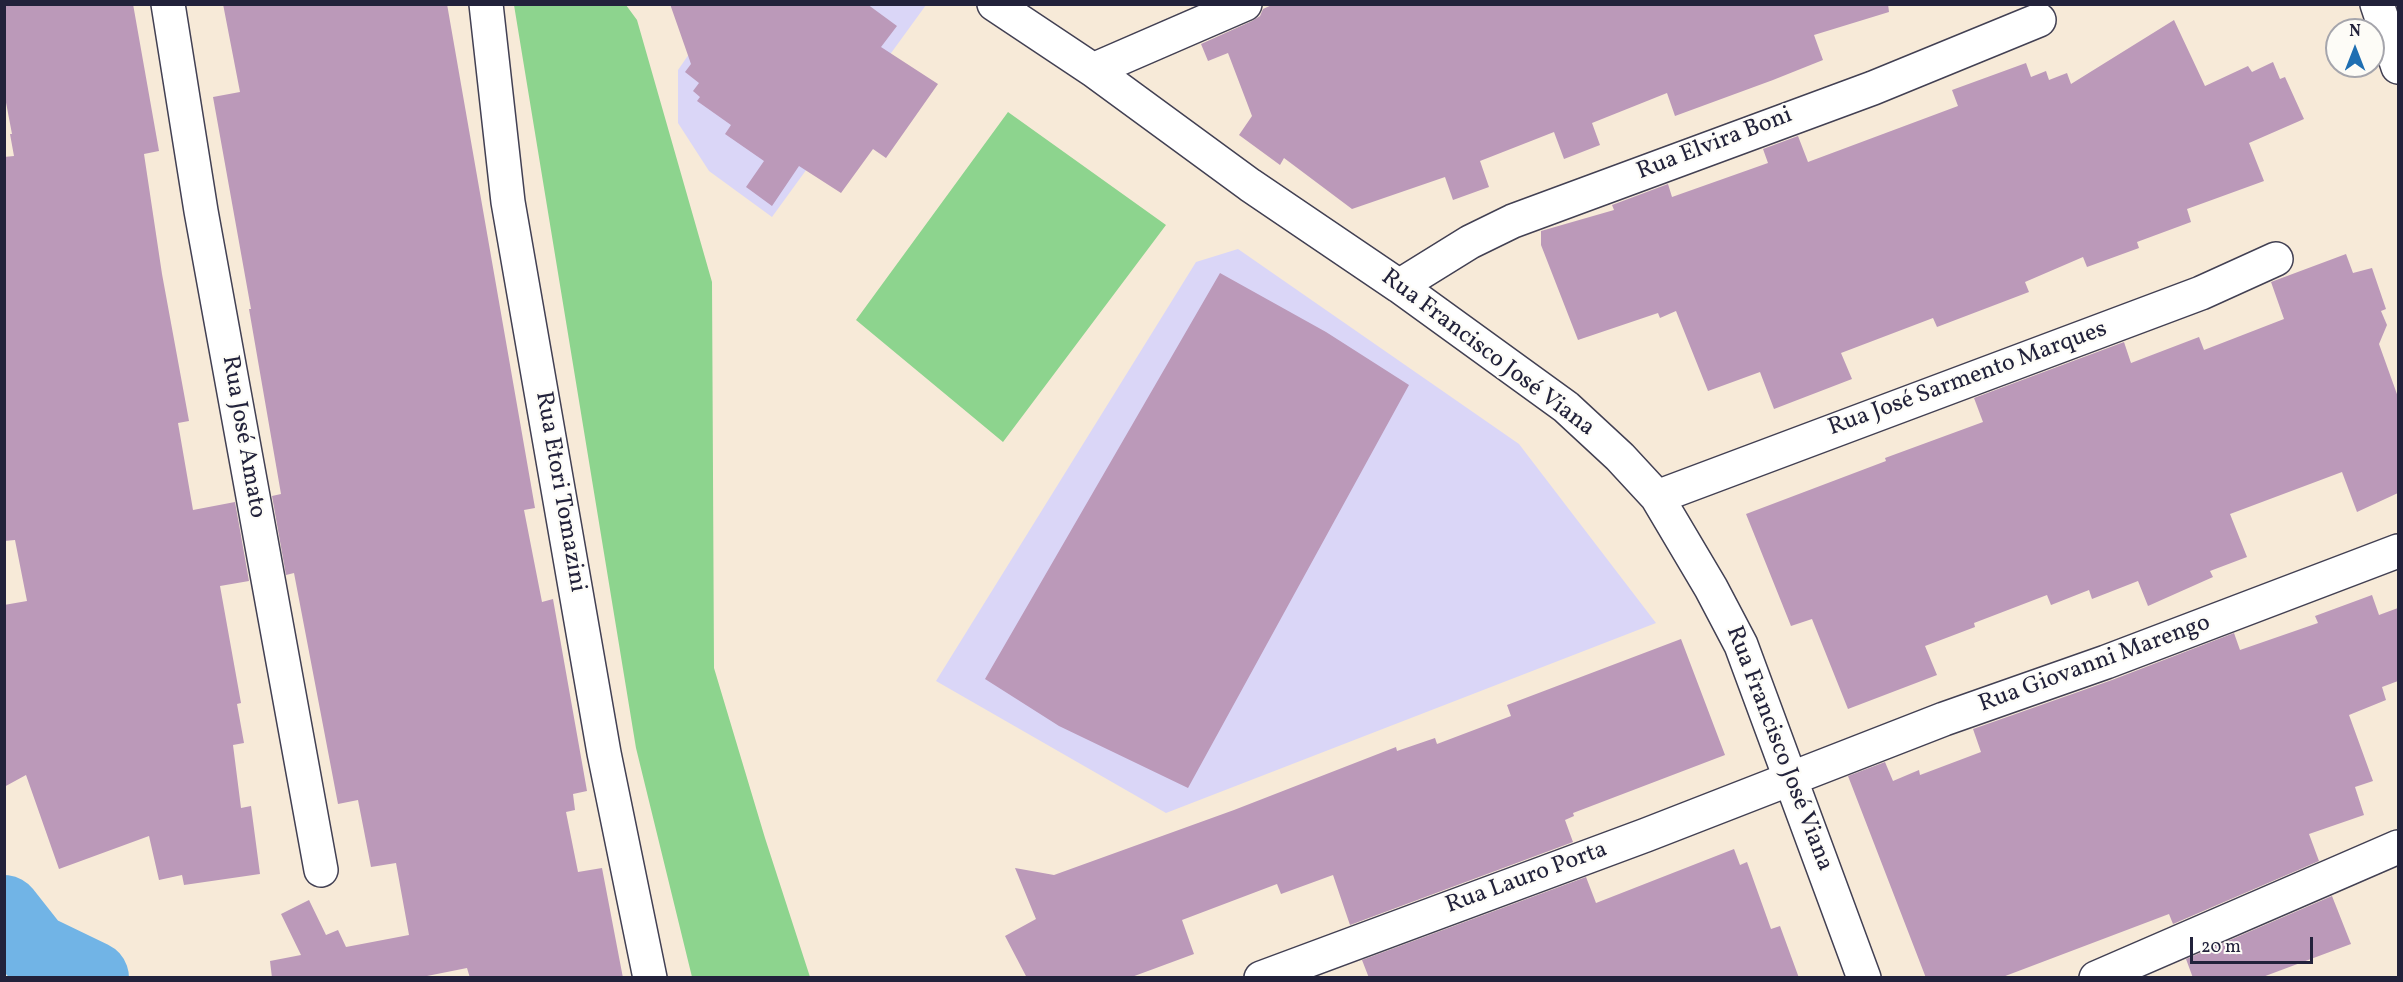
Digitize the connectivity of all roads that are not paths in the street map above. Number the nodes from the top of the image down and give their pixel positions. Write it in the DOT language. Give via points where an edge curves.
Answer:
graph roads {
  1 [pos="168,4"];
  2 [pos="486,4"];
  3 [pos="994,4"];
  4 [pos="1245,4"];
  5 [pos="2377,4"];
  6 [pos="2039,20"];
  7 [pos="2398,67"];
  8 [pos="1093,70"];
  9 [pos="2276,259"];
  10 [pos="1399,286"];
  11 [pos="1657,497"];
  12 [pos="2398,551"];
  13 [pos="1792,778"];
  14 [pos="2398,847"];
  15 [pos="321,870"];
  16 [pos="650,978"];
  17 [pos="1261,978"];
  18 [pos="1864,978"];
  19 [pos="2096,978"];
  1 -- 15 [label="street, Rua José Amato" via="201,211"];
  2 -- 16 [label="street, Rua Etori Tomazini" via="508,202 604,753"];
  3 -- 8 [label="street, Rua Francisco José Viana"];
  4 -- 8 [label="street"];
  5 -- 7 [label="street"];
  6 -- 10 [label="street, Rua Elvira Boni" via="1873,88 1513,221 1470,242"];
  8 -- 10 [label="street, Rua Francisco José Viana" via="1250,185"];
  9 -- 11 [label="street, Rua José Sarmento Marques" via="2201,293"];
  10 -- 11 [label="street, Rua Francisco José Viana" via="1566,407"];
  11 -- 13 [label="street, Rua Francisco José Viana" via="1741,645"];
  12 -- 13 [label="street, Rua Giovanni Marengo"];
  13 -- 17 [label="street, Rua Lauro Porta"];
  13 -- 18 [label="street, Rua Francisco José Viana"];
  14 -- 19 [label="street"];
}
